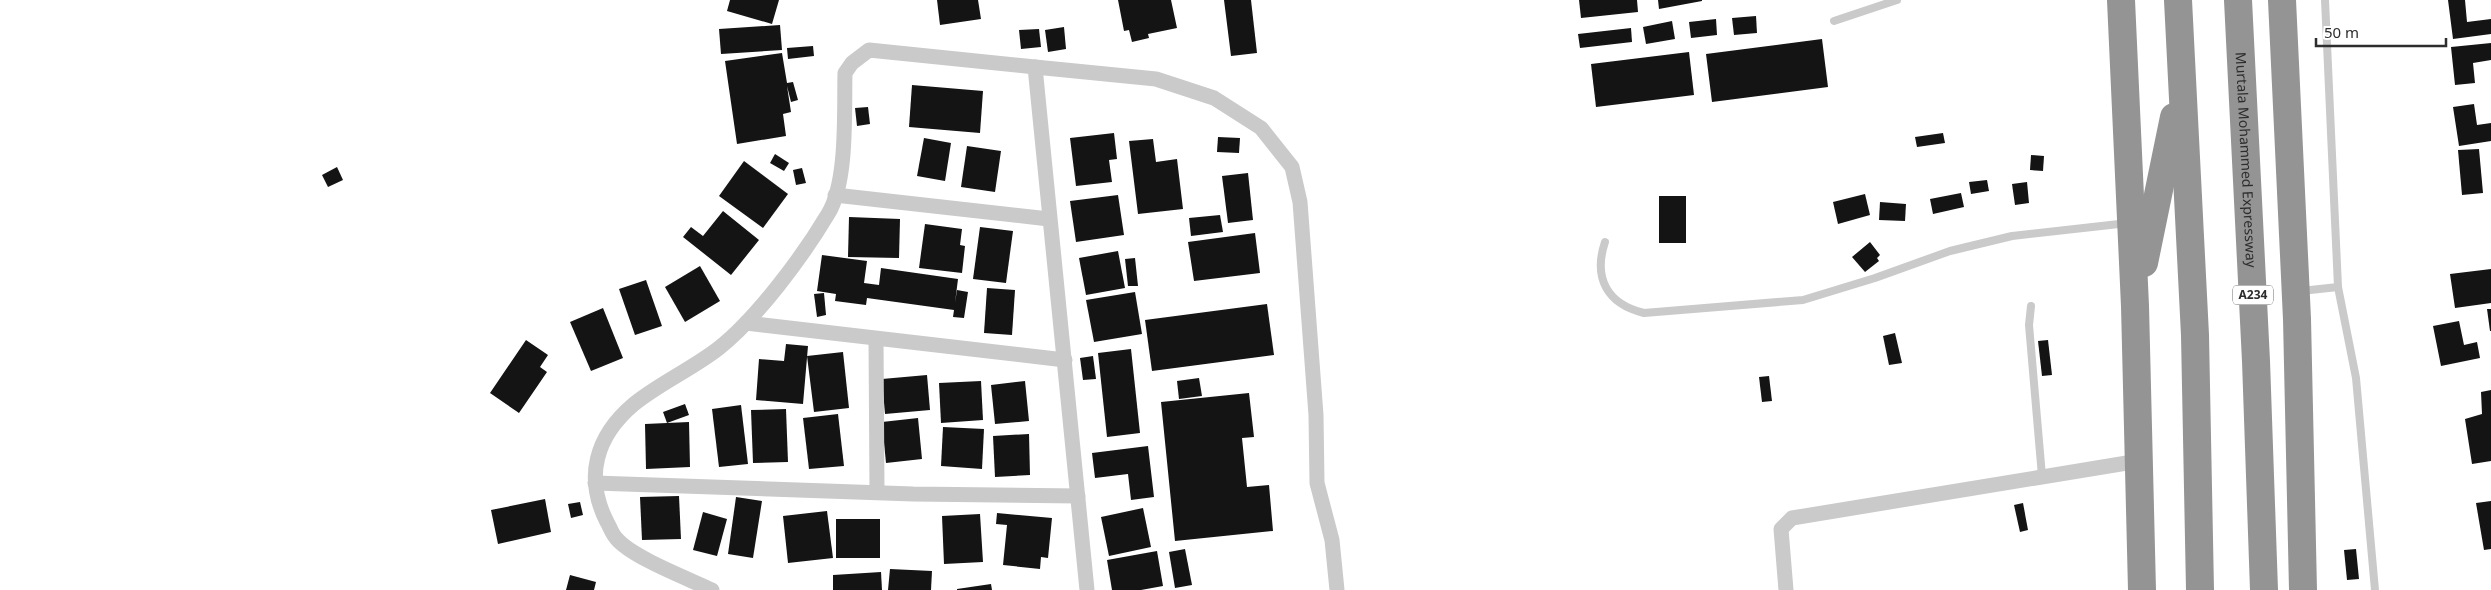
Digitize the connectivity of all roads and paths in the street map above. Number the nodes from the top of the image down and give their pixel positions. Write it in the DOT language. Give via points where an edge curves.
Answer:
graph roads {
  1 [pos="1897,0"];
  2 [pos="2121,0"];
  3 [pos="2178,0"];
  4 [pos="2238,0"];
  5 [pos="2282,0"];
  6 [pos="2325,0"];
  7 [pos="1834,21"];
  8 [pos="1035,67"];
  9 [pos="2183,76"];
  10 [pos="835,195"];
  11 [pos="1049,219"];
  12 [pos="2132,222"];
  13 [pos="1604,242"];
  14 [pos="2338,288"];
  15 [pos="2296,291"];
  16 [pos="2031,306"];
  17 [pos="2135,306"];
  18 [pos="746,323"];
  19 [pos="876,339"];
  20 [pos="1065,360"];
  21 [pos="2139,461"];
  22 [pos="2042,476"];
  23 [pos="595,483"];
  24 [pos="877,492"];
  25 [pos="1078,496"];
  26 [pos="712,590"];
  27 [pos="1087,590"];
  28 [pos="1338,590"];
  29 [pos="1786,590"];
  30 [pos="2142,590"];
  31 [pos="2200,590"];
  32 [pos="2264,590"];
  33 [pos="2303,590"];
  34 [pos="2375,590"];
  1 -- 7 [label="lane"];
  2 -- 12 [label="highway"];
  3 -- 9 [label="highway"];
  4 -- 32 [label="highway, Murtala Mohammed Expressway / A234" via="2256,351"];
  5 -- 15 [label="highway"];
  6 -- 14 [label="lane"];
  8 -- 10 [label="street" via="869,50 852,62 845,73 841,174"];
  8 -- 11 [label="street"];
  8 -- 28 [label="street" via="1156,79 1214,98 1261,128 1292,167 1300,202 1316,415 1317,483 1332,540"];
  9 -- 17 [label="highway"];
  9 -- 31 [label="highway" via="2195,335"];
  10 -- 11 [label="street"];
  10 -- 18 [label="street" via="830,212 784,278"];
  11 -- 20 [label="street"];
  12 -- 13 [label="lane" via="2012,236 1950,252 1803,300 1644,313 1626,309 1614,300 1605,286 1600,273"];
  12 -- 17 [label="highway"];
  14 -- 15 [label="lane"];
  14 -- 34 [label="lane" via="2356,378"];
  15 -- 33 [label="highway"];
  16 -- 22 [label="lane" via="2029,325"];
  17 -- 21 [label="highway"];
  18 -- 19 [label="street"];
  18 -- 23 [label="street" via="719,348 634,404 610,428 597,456"];
  19 -- 20 [label="street"];
  19 -- 24 [label="street"];
  20 -- 25 [label="street"];
  21 -- 22 [label="street"];
  21 -- 30 [label="highway"];
  22 -- 29 [label="street" via="1792,518 1781,529"];
  23 -- 24 [label="street"];
  23 -- 26 [label="street" via="601,510 616,539 642,557"];
  24 -- 25 [label="street"];
  25 -- 27 [label="street"];
}
